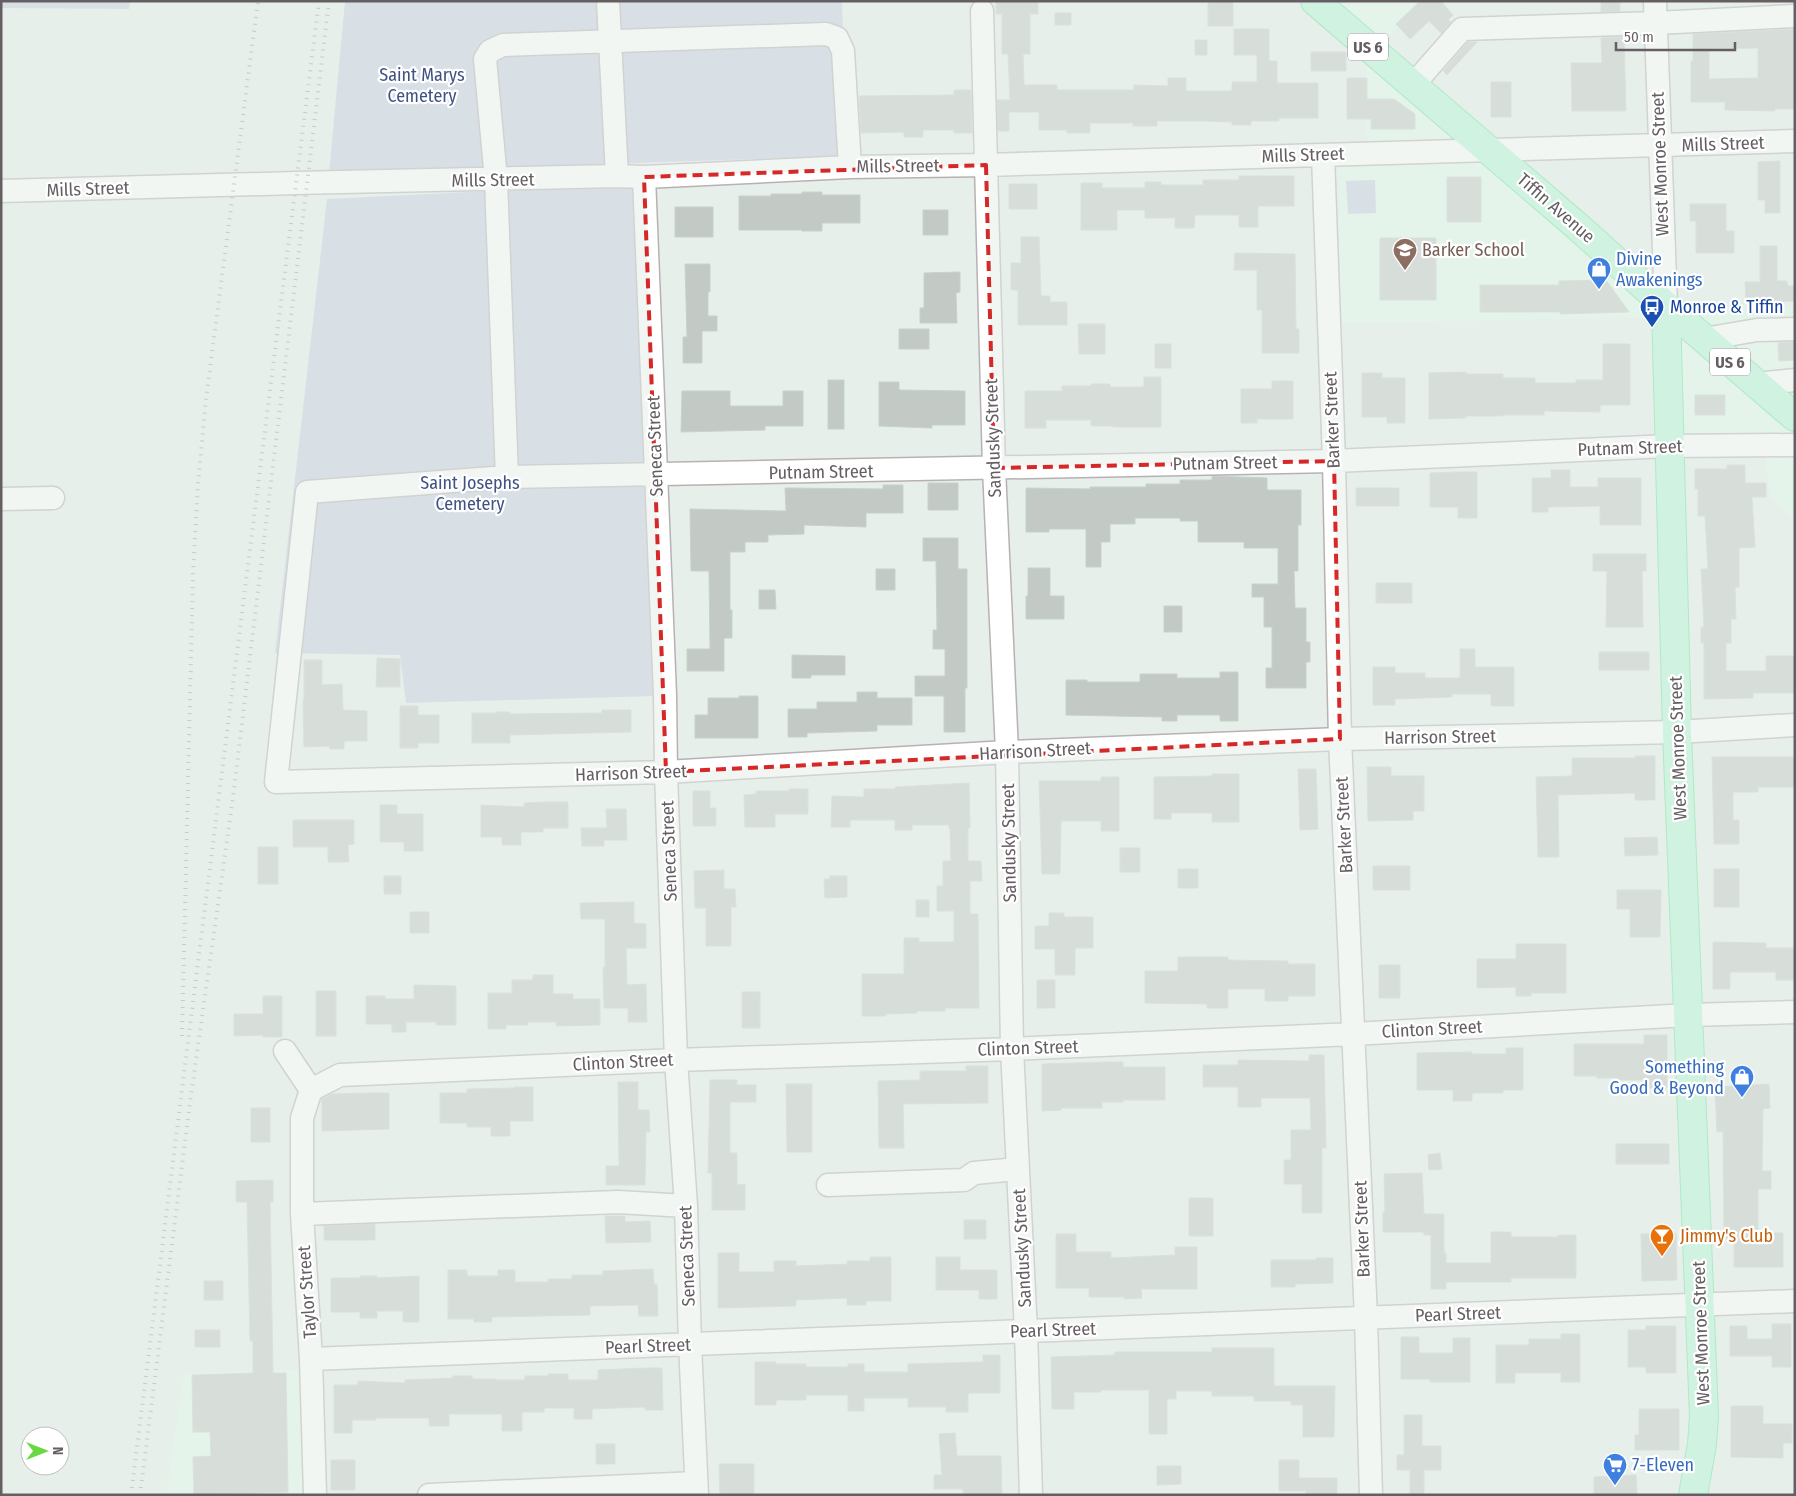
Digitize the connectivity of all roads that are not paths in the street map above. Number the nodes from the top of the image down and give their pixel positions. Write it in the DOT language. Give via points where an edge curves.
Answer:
graph roads {
  1 [pos="608,1"];
  2 [pos="1315,1"];
  3 [pos="982,11"];
  4 [pos="1655,12"];
  5 [pos="1795,16"];
  6 [pos="610,42"];
  7 [pos="1413,85"];
  8 [pos="1795,142"];
  9 [pos="1659,146"];
  10 [pos="1488,150"];
  11 [pos="1323,154"];
  12 [pos="986,164"];
  13 [pos="850,167"];
  14 [pos="617,176"];
  15 [pos="644,178"];
  16 [pos="496,180"];
  17 [pos="1,191"];
  18 [pos="1666,306"];
  19 [pos="1795,329"];
  20 [pos="1757,330"];
  21 [pos="1795,338"];
  22 [pos="1704,339"];
  23 [pos="1795,380"];
  24 [pos="1756,384"];
  25 [pos="1795,417"];
  26 [pos="1795,445"];
  27 [pos="1669,446"];
  28 [pos="1334,461"];
  29 [pos="994,468"];
  30 [pos="656,476"];
  31 [pos="507,478"];
  32 [pos="53,498"];
  33 [pos="1,499"];
  34 [pos="1795,724"];
  35 [pos="1677,732"];
  36 [pos="1340,738"];
  37 [pos="1007,752"];
  38 [pos="666,772"];
  39 [pos="276,782"];
  40 [pos="1795,1012"];
  41 [pos="1688,1015"];
  42 [pos="1354,1034"];
  43 [pos="1012,1048"];
  44 [pos="285,1052"];
  45 [pos="676,1060"];
  46 [pos="311,1090"];
  47 [pos="1018,1170"];
  48 [pos="828,1185"];
  49 [pos="686,1206"];
  50 [pos="302,1214"];
  51 [pos="1795,1301"];
  52 [pos="1699,1305"];
  53 [pos="1366,1318"];
  54 [pos="1026,1331"];
  55 [pos="690,1344"];
  56 [pos="311,1359"];
  57 [pos="697,1489"];
  58 [pos="315,1495"];
  59 [pos="430,1495"];
  60 [pos="1031,1495"];
  61 [pos="1371,1495"];
  62 [pos="1693,1495"];
  1 -- 6 [label="street"];
  2 -- 7 [label="main road, Tiffin Avenue / US 6"];
  3 -- 12 [label="street, Sandusky Street"];
  4 -- 5 [label="street"];
  4 -- 7 [label="street" via="1462,29"];
  4 -- 9 [label="street, West Monroe Street"];
  6 -- 13 [label="street" via="826,34 836,38 843,52"];
  6 -- 14 [label="street"];
  6 -- 16 [label="street" via="503,45 490,51 485,59"];
  7 -- 10 [label="main road, Tiffin Avenue / US 6"];
  8 -- 9 [label="street, Mills Street"];
  9 -- 10 [label="street, Mills Street"];
  9 -- 18 [label="street, West Monroe Street"];
  10 -- 11 [label="street, Mills Street"];
  10 -- 18 [label="main road, Tiffin Avenue / US 6"];
  11 -- 12 [label="street, Mills Street"];
  11 -- 28 [label="street, Barker Street"];
  12 -- 13 [label="street, Mills Street"];
  12 -- 29 [label="street, Sandusky Street"];
  13 -- 15 [label="street, Mills Street"];
  14 -- 15 [label="street, Mills Street"];
  14 -- 16 [label="street, Mills Street"];
  15 -- 30 [label="street, Seneca Street"];
  16 -- 17 [label="street, Mills Street"];
  16 -- 31 [label="street"];
  18 -- 22 [label="main road, Tiffin Avenue / US 6"];
  18 -- 27 [label="main road, West Monroe Street"];
  19 -- 20 [label="street"];
  20 -- 21 [label="street" via="1769,339"];
  20 -- 22 [label="street"];
  22 -- 24 [label="main road, Tiffin Avenue / US 6"];
  23 -- 24 [label="street"];
  24 -- 25 [label="main road, Tiffin Avenue / US 6"];
  26 -- 27 [label="street, Putnam Street"];
  27 -- 28 [label="street, Putnam Street"];
  27 -- 35 [label="main road, West Monroe Street"];
  28 -- 29 [label="street, Putnam Street"];
  28 -- 36 [label="street, Barker Street"];
  29 -- 30 [label="street, Putnam Street"];
  29 -- 37 [label="street, Sandusky Street"];
  30 -- 31 [label="street, Putnam Street"];
  30 -- 38 [label="street, Seneca Street"];
  31 -- 39 [label="street, Putnam Street" via="307,492"];
  32 -- 33 [label="street"];
  34 -- 35 [label="street, Harrison Street"];
  35 -- 36 [label="street, Harrison Street"];
  35 -- 41 [label="main road, West Monroe Street"];
  36 -- 37 [label="street, Harrison Street"];
  36 -- 42 [label="street, Barker Street"];
  37 -- 38 [label="street, Harrison Street"];
  37 -- 43 [label="street, Sandusky Street"];
  38 -- 39 [label="street, Harrison Street"];
  38 -- 45 [label="street, Seneca Street"];
  40 -- 41 [label="street, Clinton Street"];
  41 -- 42 [label="street, Clinton Street"];
  41 -- 52 [label="main road, West Monroe Street"];
  42 -- 43 [label="street, Clinton Street"];
  42 -- 53 [label="street, Barker Street"];
  43 -- 45 [label="street, Clinton Street"];
  43 -- 47 [label="street, Sandusky Street"];
  44 -- 46 [label="street"];
  45 -- 46 [label="street, Clinton Street" via="340,1075"];
  45 -- 49 [label="street, Seneca Street"];
  46 -- 50 [label="street, Taylor Street" via="302,1118"];
  47 -- 48 [label="street" via="974,1173 964,1180"];
  47 -- 54 [label="street, Sandusky Street"];
  49 -- 50 [label="street" via="618,1202"];
  49 -- 55 [label="street, Seneca Street"];
  50 -- 56 [label="street, Taylor Street"];
  51 -- 52 [label="street, Pearl Street"];
  52 -- 53 [label="street, Pearl Street"];
  52 -- 62 [label="main road, West Monroe Street" via="1704,1417"];
  53 -- 54 [label="street, Pearl Street"];
  53 -- 61 [label="street, Barker Street"];
  54 -- 55 [label="street, Pearl Street"];
  54 -- 60 [label="street, Sandusky Street"];
  55 -- 56 [label="street, Pearl Street"];
  55 -- 57 [label="street, Seneca Street"];
  56 -- 58 [label="street, Taylor Street"];
  57 -- 59 [label="street"];
}
